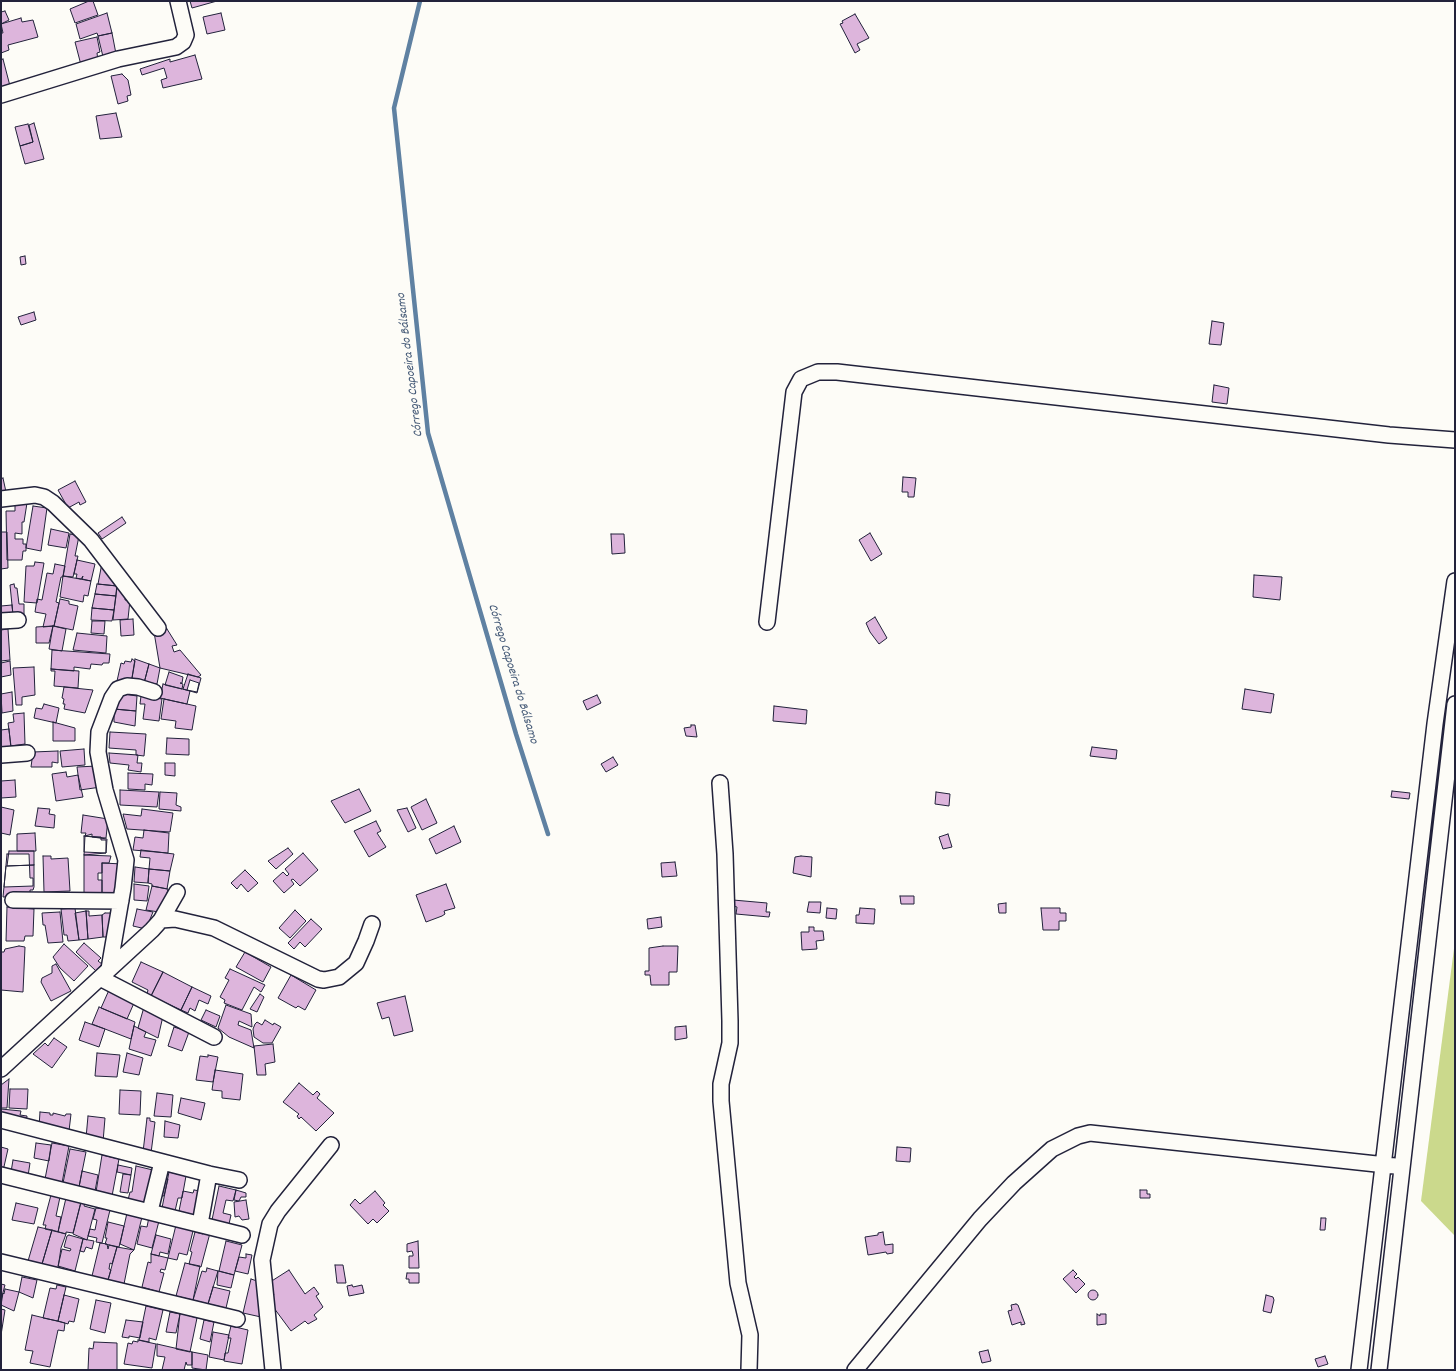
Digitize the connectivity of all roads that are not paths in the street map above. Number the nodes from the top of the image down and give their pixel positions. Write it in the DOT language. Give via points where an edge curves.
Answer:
graph roads {
  1 [pos="178,1"];
  2 [pos="1,95"];
  3 [pos="1455,440"];
  4 [pos="1,499"];
  5 [pos="1455,580"];
  6 [pos="18,620"];
  7 [pos="1,621"];
  8 [pos="767,622"];
  9 [pos="158,628"];
  10 [pos="154,692"];
  11 [pos="1455,704"];
  12 [pos="27,753"];
  13 [pos="1,755"];
  14 [pos="720,783"];
  15 [pos="177,892"];
  16 [pos="13,900"];
  17 [pos="121,901"];
  18 [pos="161,920"];
  19 [pos="372,924"];
  20 [pos="104,974"];
  21 [pos="214,1038"];
  22 [pos="1,1070"];
  23 [pos="1,1120"];
  24 [pos="332,1145"];
  25 [pos="162,1162"];
  26 [pos="1384,1165"];
  27 [pos="1402,1168"];
  28 [pos="209,1174"];
  29 [pos="1,1175"];
  30 [pos="239,1180"];
  31 [pos="150,1211"];
  32 [pos="200,1224"];
  33 [pos="242,1235"];
  34 [pos="1,1262"];
  35 [pos="237,1319"];
  36 [pos="1364,1338"];
  37 [pos="1382,1341"];
  38 [pos="273,1370"];
  39 [pos="749,1370"];
  40 [pos="855,1370"];
  41 [pos="1359,1370"];
  42 [pos="1379,1370"];
  1 -- 2 [label="street" via="186,35 183,42 176,47 118,59"];
  3 -- 8 [label="street" via="1389,435 837,372 818,372 801,379 794,392"];
  4 -- 9 [label="street" via="35,495 53,503 91,540"];
  5 -- 26 [label="street"];
  6 -- 7 [label="street"];
  10 -- 17 [label="street" via="127,686 118,689 99,732 98,752 105,790 126,860"];
  11 -- 27 [label="street"];
  12 -- 13 [label="street"];
  14 -- 39 [label="street" via="725,854 730,1021 730,1043 721,1084 721,1101 738,1283 750,1335"];
  15 -- 18 [label="street"];
  16 -- 17 [label="street"];
  17 -- 20 [label="street"];
  18 -- 19 [label="street" via="175,920 214,928 324,980 339,977 356,963"];
  18 -- 20 [label="street"];
  20 -- 21 [label="street"];
  20 -- 22 [label="street"];
  23 -- 25 [label="street"];
  24 -- 38 [label="street" via="278,1210 270,1224 262,1260"];
  25 -- 28 [label="street"];
  25 -- 31 [label="street"];
  26 -- 27 [label="street"];
  26 -- 36 [label="street"];
  26 -- 40 [label="street" via="1090,1133 1078,1136 1052,1149 1014,1183 980,1219"];
  27 -- 37 [label="street"];
  28 -- 30 [label="street"];
  28 -- 32 [label="street"];
  29 -- 31 [label="street"];
  31 -- 32 [label="street"];
  32 -- 33 [label="street"];
  34 -- 35 [label="street"];
  36 -- 37 [label="street"];
  36 -- 41 [label="street"];
  37 -- 42 [label="street"];
}
